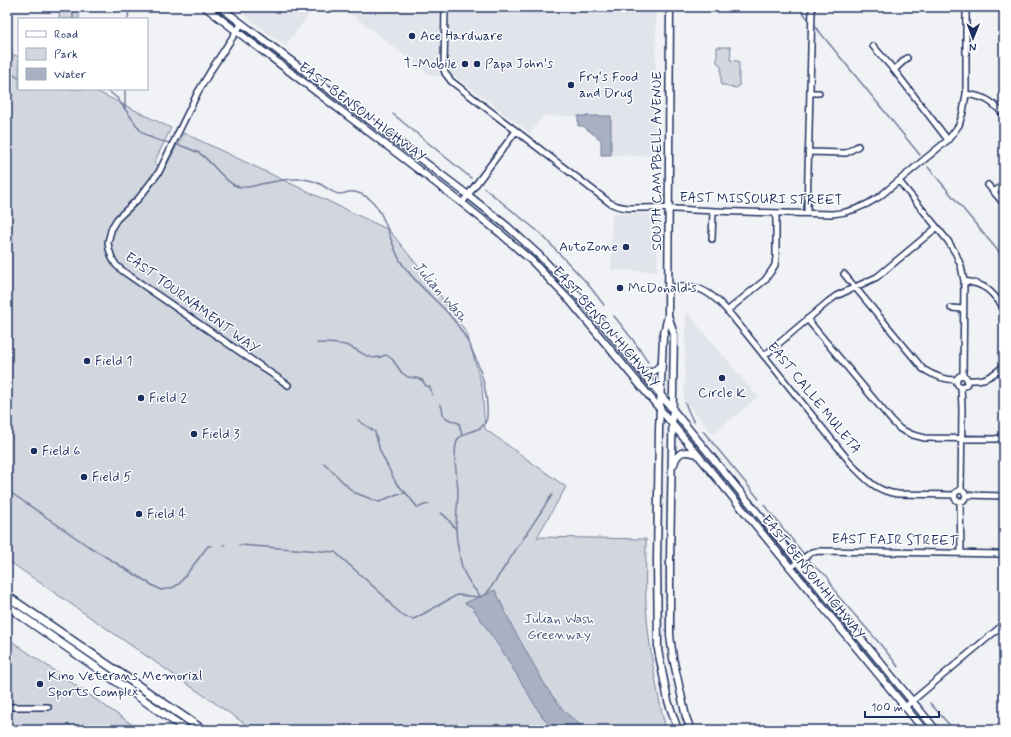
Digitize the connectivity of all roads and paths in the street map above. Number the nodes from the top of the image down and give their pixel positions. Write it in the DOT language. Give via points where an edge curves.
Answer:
graph roads {
  1 [pos="205,7"];
  2 [pos="220,7"];
  3 [pos="445,7"];
  4 [pos="670,7"];
  5 [pos="812,7"];
  6 [pos="966,7"];
  7 [pos="242,23"];
  8 [pos="237,31"];
  9 [pos="873,46"];
  10 [pos="907,58"];
  11 [pos="894,70"];
  12 [pos="810,93"];
  13 [pos="819,93"];
  14 [pos="966,94"];
  15 [pos="337,96"];
  16 [pos="331,103"];
  17 [pos="1004,115"];
  18 [pos="516,131"];
  19 [pos="948,140"];
  20 [pos="858,146"];
  21 [pos="808,152"];
  22 [pos="899,181"];
  23 [pos="1004,184"];
  24 [pos="988,185"];
  25 [pos="994,192"];
  26 [pos="468,195"];
  27 [pos="462,203"];
  28 [pos="1004,204"];
  29 [pos="668,209"];
  30 [pos="713,211"];
  31 [pos="776,213"];
  32 [pos="807,213"];
  33 [pos="936,228"];
  34 [pos="712,239"];
  35 [pos="844,274"];
  36 [pos="964,281"];
  37 [pos="668,287"];
  38 [pos="855,287"];
  39 [pos="951,308"];
  40 [pos="1004,308"];
  41 [pos="963,309"];
  42 [pos="727,311"];
  43 [pos="668,316"];
  44 [pos="807,319"];
  45 [pos="764,356"];
  46 [pos="662,364"];
  47 [pos="1004,366"];
  48 [pos="642,372"];
  49 [pos="963,375"];
  50 [pos="957,380"];
  51 [pos="967,380"];
  52 [pos="288,385"];
  53 [pos="961,386"];
  54 [pos="661,395"];
  55 [pos="660,409"];
  56 [pos="672,409"];
  57 [pos="672,424"];
  58 [pos="1004,437"];
  59 [pos="962,438"];
  60 [pos="697,454"];
  61 [pos="672,471"];
  62 [pos="961,490"];
  63 [pos="955,495"];
  64 [pos="966,495"];
  65 [pos="1004,496"];
  66 [pos="960,501"];
  67 [pos="961,553"];
  68 [pos="1004,554"];
  69 [pos="798,562"];
  70 [pos="790,568"];
  71 [pos="7,596"];
  72 [pos="7,606"];
  73 [pos="1004,624"];
  74 [pos="912,701"];
  75 [pos="7,707"];
  76 [pos="48,707"];
  77 [pos="904,707"];
  78 [pos="187,730"];
  79 [pos="203,730"];
  80 [pos="678,730"];
  81 [pos="691,730"];
  82 [pos="924,730"];
  83 [pos="936,730"];
  1 -- 8 [label="main road, EAST BENSON HIGHWAY"];
  2 -- 7 [label="main road, EAST BENSON HIGHWAY"];
  3 -- 18 [label="street, EAST MISSOURI STREET" via="445,73 454,84"];
  4 -- 29 [label="main road, SOUTH CAMPBELL AVENUE"];
  5 -- 12 [label="street"];
  6 -- 14 [label="street, EAST MISSOURI STREET"];
  7 -- 8 [label="street, EAST TOURNAMENT WAY"];
  7 -- 15 [label="main road, EAST BENSON HIGHWAY"];
  8 -- 16 [label="main road, EAST BENSON HIGHWAY"];
  8 -- 52 [label="street, EAST TOURNAMENT WAY" via="198,92 159,172 112,226 109,249 116,265 124,272"];
  9 -- 11 [label="street"];
  10 -- 11 [label="street"];
  11 -- 19 [label="street"];
  12 -- 13 [label="street"];
  12 -- 21 [label="street"];
  14 -- 17 [label="street" via="990,101"];
  14 -- 19 [label="street, EAST MISSOURI STREET" via="964,112"];
  15 -- 16 [label="main road"];
  15 -- 26 [label="main road, EAST BENSON HIGHWAY"];
  16 -- 27 [label="main road, EAST BENSON HIGHWAY"];
  18 -- 26 [label="street"];
  18 -- 29 [label="street, EAST MISSOURI STREET" via="614,205 626,208"];
  19 -- 22 [label="street, EAST MISSOURI STREET"];
  20 -- 21 [label="street" via="846,152"];
  21 -- 32 [label="street"];
  22 -- 32 [label="street, EAST MISSOURI STREET" via="875,200 855,210"];
  22 -- 33 [label="street"];
  23 -- 25 [label="street"];
  24 -- 25 [label="street"];
  25 -- 28 [label="street"];
  26 -- 27 [label="street"];
  26 -- 48 [label="main road, EAST BENSON HIGHWAY" via="518,235 555,271"];
  27 -- 55 [label="main road, EAST BENSON HIGHWAY" via="506,238 552,281"];
  29 -- 30 [label="street, EAST MISSOURI STREET"];
  29 -- 37 [label="main road, SOUTH CAMPBELL AVENUE"];
  30 -- 31 [label="street, EAST MISSOURI STREET"];
  30 -- 34 [label="street"];
  31 -- 32 [label="street, EAST MISSOURI STREET"];
  31 -- 42 [label="street" via="776,257 772,270 765,280"];
  33 -- 36 [label="street" via="956,254"];
  33 -- 38 [label="street" via="877,277"];
  35 -- 38 [label="street"];
  36 -- 40 [label="street" via="983,286"];
  36 -- 41 [label="street"];
  37 -- 42 [label="street, EAST CALLE MULETA" via="696,288 710,294"];
  37 -- 43 [label="main road, SOUTH CAMPBELL AVENUE"];
  38 -- 44 [label="street" via="829,300"];
  38 -- 50 [label="street" via="923,369 939,378"];
  39 -- 41 [label="street"];
  41 -- 49 [label="street"];
  42 -- 45 [label="street, EAST CALLE MULETA"];
  43 -- 46 [label="main road, SOUTH CAMPBELL AVENUE" via="663,337"];
  43 -- 56 [label="main road, SOUTH CAMPBELL AVENUE" via="674,335"];
  44 -- 45 [label="street"];
  44 -- 59 [label="street" via="900,429 925,438"];
  45 -- 63 [label="street, EAST CALLE MULETA" via="853,466 871,484 898,494"];
  46 -- 48 [label="main road" via="652,372"];
  46 -- 54 [label="main road, SOUTH CAMPBELL AVENUE"];
  47 -- 51 [label="street" via="989,377"];
  48 -- 54 [label="main road, EAST BENSON HIGHWAY"];
  49 -- 50 [label="street"];
  49 -- 51 [label="street"];
  50 -- 53 [label="street"];
  51 -- 53 [label="street" via="966,384"];
  53 -- 59 [label="street"];
  54 -- 55 [label="main road, SOUTH CAMPBELL AVENUE"];
  54 -- 56 [label="main road, EAST BENSON HIGHWAY"];
  55 -- 57 [label="main road, EAST BENSON HIGHWAY"];
  55 -- 80 [label="main road, SOUTH CAMPBELL AVENUE" via="658,650 668,701"];
  56 -- 57 [label="main road, SOUTH CAMPBELL AVENUE"];
  56 -- 69 [label="main road, EAST BENSON HIGHWAY"];
  57 -- 60 [label="main road, EAST BENSON HIGHWAY"];
  57 -- 61 [label="main road, SOUTH CAMPBELL AVENUE"];
  58 -- 59 [label="street"];
  59 -- 62 [label="street"];
  60 -- 61 [label="main road" via="680,453"];
  60 -- 70 [label="main road, EAST BENSON HIGHWAY"];
  61 -- 81 [label="main road, SOUTH CAMPBELL AVENUE" via="670,635 686,717"];
  62 -- 63 [label="street"];
  62 -- 64 [label="street"];
  63 -- 66 [label="street"];
  64 -- 65 [label="street"];
  64 -- 66 [label="street" via="964,500"];
  66 -- 67 [label="street"];
  67 -- 68 [label="street, EAST FAIR STREET"];
  67 -- 69 [label="street, EAST FAIR STREET" via="820,550 812,552"];
  69 -- 70 [label="street, EAST FAIR STREET"];
  69 -- 74 [label="main road, EAST BENSON HIGHWAY"];
  70 -- 77 [label="main road, EAST BENSON HIGHWAY"];
  71 -- 79 [label="highway"];
  72 -- 78 [label="highway"];
  73 -- 74 [label="street"];
  74 -- 77 [label="street"];
  74 -- 83 [label="main road, EAST BENSON HIGHWAY"];
  75 -- 76 [label="street"];
  77 -- 82 [label="main road, EAST BENSON HIGHWAY"];
}
